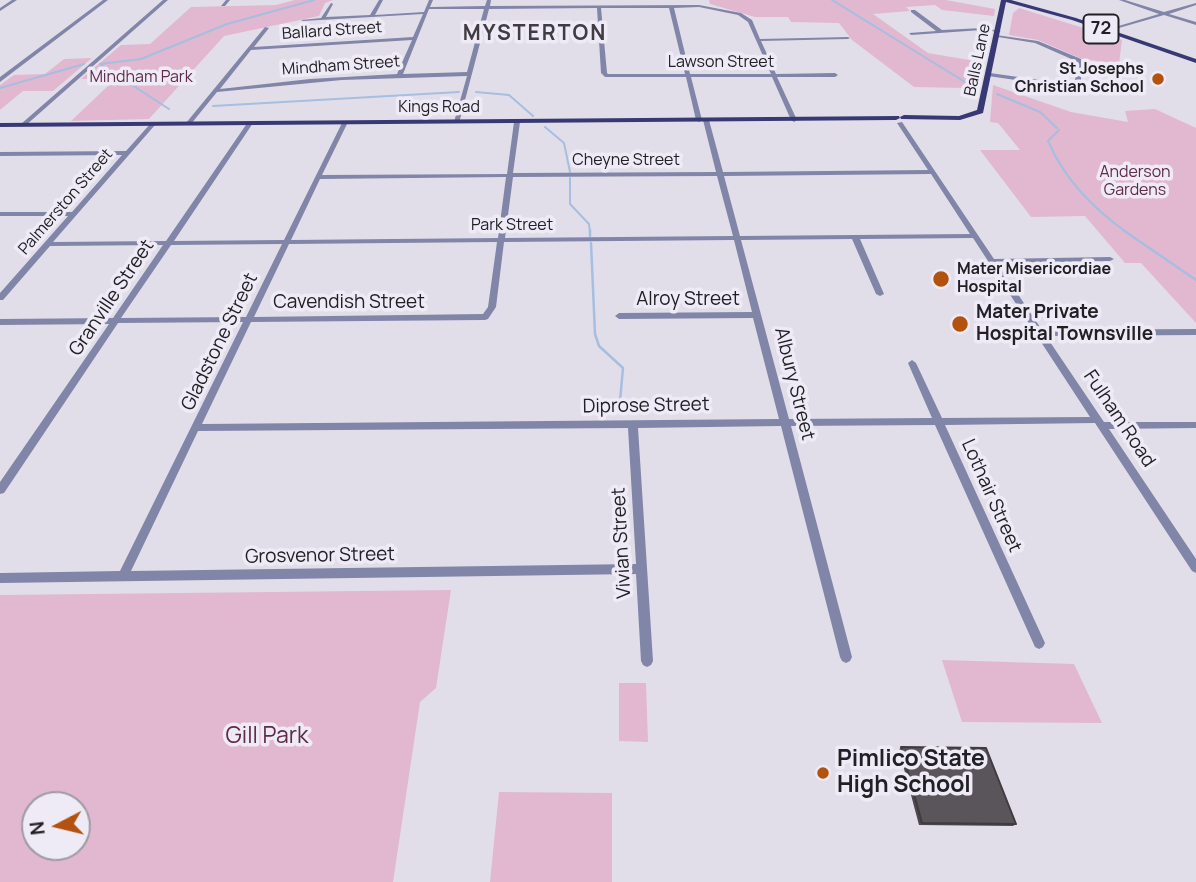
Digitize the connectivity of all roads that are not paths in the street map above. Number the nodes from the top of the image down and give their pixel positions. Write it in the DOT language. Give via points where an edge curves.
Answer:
graph roads {
  1 [pos="15,0"];
  2 [pos="106,0"];
  3 [pos="166,0"];
  4 [pos="228,0"];
  5 [pos="381,0"];
  6 [pos="431,0"];
  7 [pos="1020,0"];
  8 [pos="1121,0"];
  9 [pos="488,3"];
  10 [pos="1004,3"];
  11 [pos="331,4"];
  12 [pos="1196,4"];
  13 [pos="223,5"];
  14 [pos="599,6"];
  15 [pos="671,6"];
  16 [pos="0,10"];
  17 [pos="426,10"];
  18 [pos="914,11"];
  19 [pos="1163,14"];
  20 [pos="372,16"];
  21 [pos="323,19"];
  22 [pos="303,20"];
  23 [pos="1196,24"];
  24 [pos="267,28"];
  25 [pos="1110,30"];
  26 [pos="941,32"];
  27 [pos="911,34"];
  28 [pos="998,34"];
  29 [pos="416,38"];
  30 [pos="848,38"];
  31 [pos="758,40"];
  32 [pos="249,49"];
  33 [pos="1196,60"];
  34 [pos="400,74"];
  35 [pos="470,74"];
  36 [pos="773,75"];
  37 [pos="835,75"];
  38 [pos="990,75"];
  39 [pos="688,76"];
  40 [pos="0,80"];
  41 [pos="215,91"];
  42 [pos="934,119"];
  43 [pos="703,120"];
  44 [pos="794,120"];
  45 [pos="879,120"];
  46 [pos="900,120"];
  47 [pos="345,122"];
  48 [pos="457,122"];
  49 [pos="517,122"];
  50 [pos="189,123"];
  51 [pos="250,123"];
  52 [pos="153,124"];
  53 [pos="911,124"];
  54 [pos="0,125"];
  55 [pos="23,125"];
  56 [pos="919,150"];
  57 [pos="127,153"];
  58 [pos="0,155"];
  59 [pos="934,172"];
  60 [pos="720,174"];
  61 [pos="510,175"];
  62 [pos="318,177"];
  63 [pos="0,214"];
  64 [pos="74,214"];
  65 [pos="976,236"];
  66 [pos="855,237"];
  67 [pos="738,239"];
  68 [pos="501,240"];
  69 [pos="286,242"];
  70 [pos="47,244"];
  71 [pos="167,244"];
  72 [pos="1110,259"];
  73 [pos="992,261"];
  74 [pos="4,289"];
  75 [pos="880,294"];
  76 [pos="0,298"];
  77 [pos="758,315"];
  78 [pos="619,316"];
  79 [pos="248,320"];
  80 [pos="115,321"];
  81 [pos="0,322"];
  82 [pos="1196,332"];
  83 [pos="1040,333"];
  84 [pos="912,363"];
  85 [pos="938,421"];
  86 [pos="786,423"];
  87 [pos="1100,423"];
  88 [pos="633,424"];
  89 [pos="1196,425"];
  90 [pos="195,428"];
  91 [pos="0,490"];
  92 [pos="1196,568"];
  93 [pos="641,569"];
  94 [pos="123,576"];
  95 [pos="0,578"];
  96 [pos="1039,643"];
  97 [pos="846,657"];
  98 [pos="647,661"];
  1 -- 16 [label="street"];
  2 -- 40 [label="street"];
  3 -- 55 [label="street"];
  4 -- 13 [label="street"];
  5 -- 20 [label="street"];
  6 -- 17 [label="street"];
  7 -- 25 [label="main road, 72"];
  8 -- 19 [label="street"];
  9 -- 14 [label="street"];
  9 -- 17 [label="street"];
  9 -- 35 [label="street"];
  10 -- 25 [label="main road, 72"];
  10 -- 28 [label="main road, Balls Lane"];
  11 -- 21 [label="street"];
  12 -- 19 [label="street"];
  14 -- 15 [label="street"];
  14 -- 39 [label="street, Lawson Street" via="607,76"];
  15 -- 31 [label="street" via="708,6 744,16"];
  15 -- 39 [label="street, Albury Street"];
  17 -- 20 [label="street"];
  17 -- 29 [label="street"];
  18 -- 26 [label="street"];
  19 -- 23 [label="street"];
  19 -- 25 [label="street"];
  20 -- 21 [label="street"];
  21 -- 22 [label="street"];
  24 -- 32 [label="street"];
  25 -- 33 [label="main road, 72"];
  26 -- 27 [label="street"];
  26 -- 28 [label="street"];
  28 -- 38 [label="main road, Balls Lane"];
  28 -- 38 [label="street" via="1036,42 1079,60 1078,88"];
  29 -- 32 [label="street, Ballard Street"];
  29 -- 34 [label="street"];
  30 -- 31 [label="street"];
  31 -- 36 [label="street"];
  32 -- 41 [label="street"];
  34 -- 35 [label="street, Mindham Street"];
  34 -- 41 [label="street, Mindham Street"];
  35 -- 48 [label="street"];
  36 -- 37 [label="street, Lawson Street"];
  36 -- 39 [label="street, Lawson Street"];
  36 -- 44 [label="street"];
  38 -- 42 [label="main road, Balls Lane" via="977,113"];
  39 -- 43 [label="street, Albury Street"];
  41 -- 50 [label="street"];
  42 -- 46 [label="main road, Balls Lane"];
  42 -- 53 [label="main road, Balls Lane"];
  43 -- 44 [label="main road, Kings Road"];
  43 -- 49 [label="main road, Kings Road"];
  43 -- 60 [label="street, Albury Street"];
  44 -- 45 [label="main road, Kings Road"];
  45 -- 46 [label="main road, Kings Road"];
  46 -- 53 [label="main road" via="912,120"];
  46 -- 56 [label="street, Fulham Road"];
  47 -- 48 [label="main road, Kings Road"];
  47 -- 51 [label="main road, Kings Road"];
  47 -- 62 [label="street, Gladstone Street"];
  48 -- 49 [label="main road, Kings Road"];
  49 -- 61 [label="street"];
  50 -- 51 [label="main road, Kings Road"];
  50 -- 52 [label="main road, Kings Road"];
  51 -- 71 [label="street, Granville Street"];
  52 -- 55 [label="main road, Kings Road"];
  52 -- 57 [label="street, Palmerston Street"];
  53 -- 56 [label="street, Fulham Road"];
  54 -- 55 [label="main road, Kings Road"];
  56 -- 59 [label="street, Fulham Road"];
  57 -- 58 [label="street"];
  57 -- 64 [label="street, Palmerston Street"];
  59 -- 60 [label="street, Cheyne Street"];
  59 -- 65 [label="street, Fulham Road"];
  60 -- 61 [label="street, Cheyne Street"];
  60 -- 67 [label="street, Albury Street"];
  61 -- 62 [label="street, Cheyne Street"];
  61 -- 68 [label="street"];
  62 -- 69 [label="street, Gladstone Street"];
  63 -- 64 [label="street"];
  64 -- 70 [label="street, Palmerston Street"];
  65 -- 66 [label="street, Park Street"];
  65 -- 73 [label="street, Fulham Road"];
  66 -- 67 [label="street, Park Street"];
  66 -- 75 [label="street"];
  67 -- 68 [label="street, Park Street"];
  67 -- 77 [label="street, Albury Street"];
  68 -- 69 [label="street, Park Street"];
  68 -- 79 [label="street, Cavendish Street" via="488,316"];
  69 -- 71 [label="street, Park Street"];
  69 -- 79 [label="street, Gladstone Street"];
  70 -- 71 [label="street, Park Street"];
  70 -- 74 [label="street, Palmerston Street"];
  71 -- 80 [label="street, Granville Street"];
  72 -- 73 [label="street"];
  73 -- 83 [label="street, Fulham Road"];
  74 -- 76 [label="street, Palmerston Street"];
  77 -- 78 [label="street, Alroy Street"];
  77 -- 86 [label="street, Albury Street"];
  79 -- 80 [label="street, Cavendish Street"];
  79 -- 90 [label="street, Gladstone Street"];
  80 -- 81 [label="street, Cavendish Street"];
  80 -- 91 [label="street, Granville Street"];
  82 -- 83 [label="street"];
  83 -- 87 [label="street, Fulham Road"];
  84 -- 85 [label="street, Lothair Street"];
  85 -- 86 [label="street, Diprose Street"];
  85 -- 87 [label="street, Diprose Street"];
  85 -- 96 [label="street, Lothair Street"];
  86 -- 88 [label="street, Diprose Street"];
  86 -- 97 [label="street, Albury Street"];
  87 -- 89 [label="street, Diprose Street"];
  87 -- 92 [label="street, Fulham Road"];
  88 -- 90 [label="street, Diprose Street"];
  88 -- 93 [label="street, Vivian Street"];
  90 -- 94 [label="street, Gladstone Street"];
  93 -- 94 [label="street, Grosvenor Street"];
  93 -- 98 [label="street, Vivian Street"];
  94 -- 95 [label="street, Grosvenor Street"];
}
